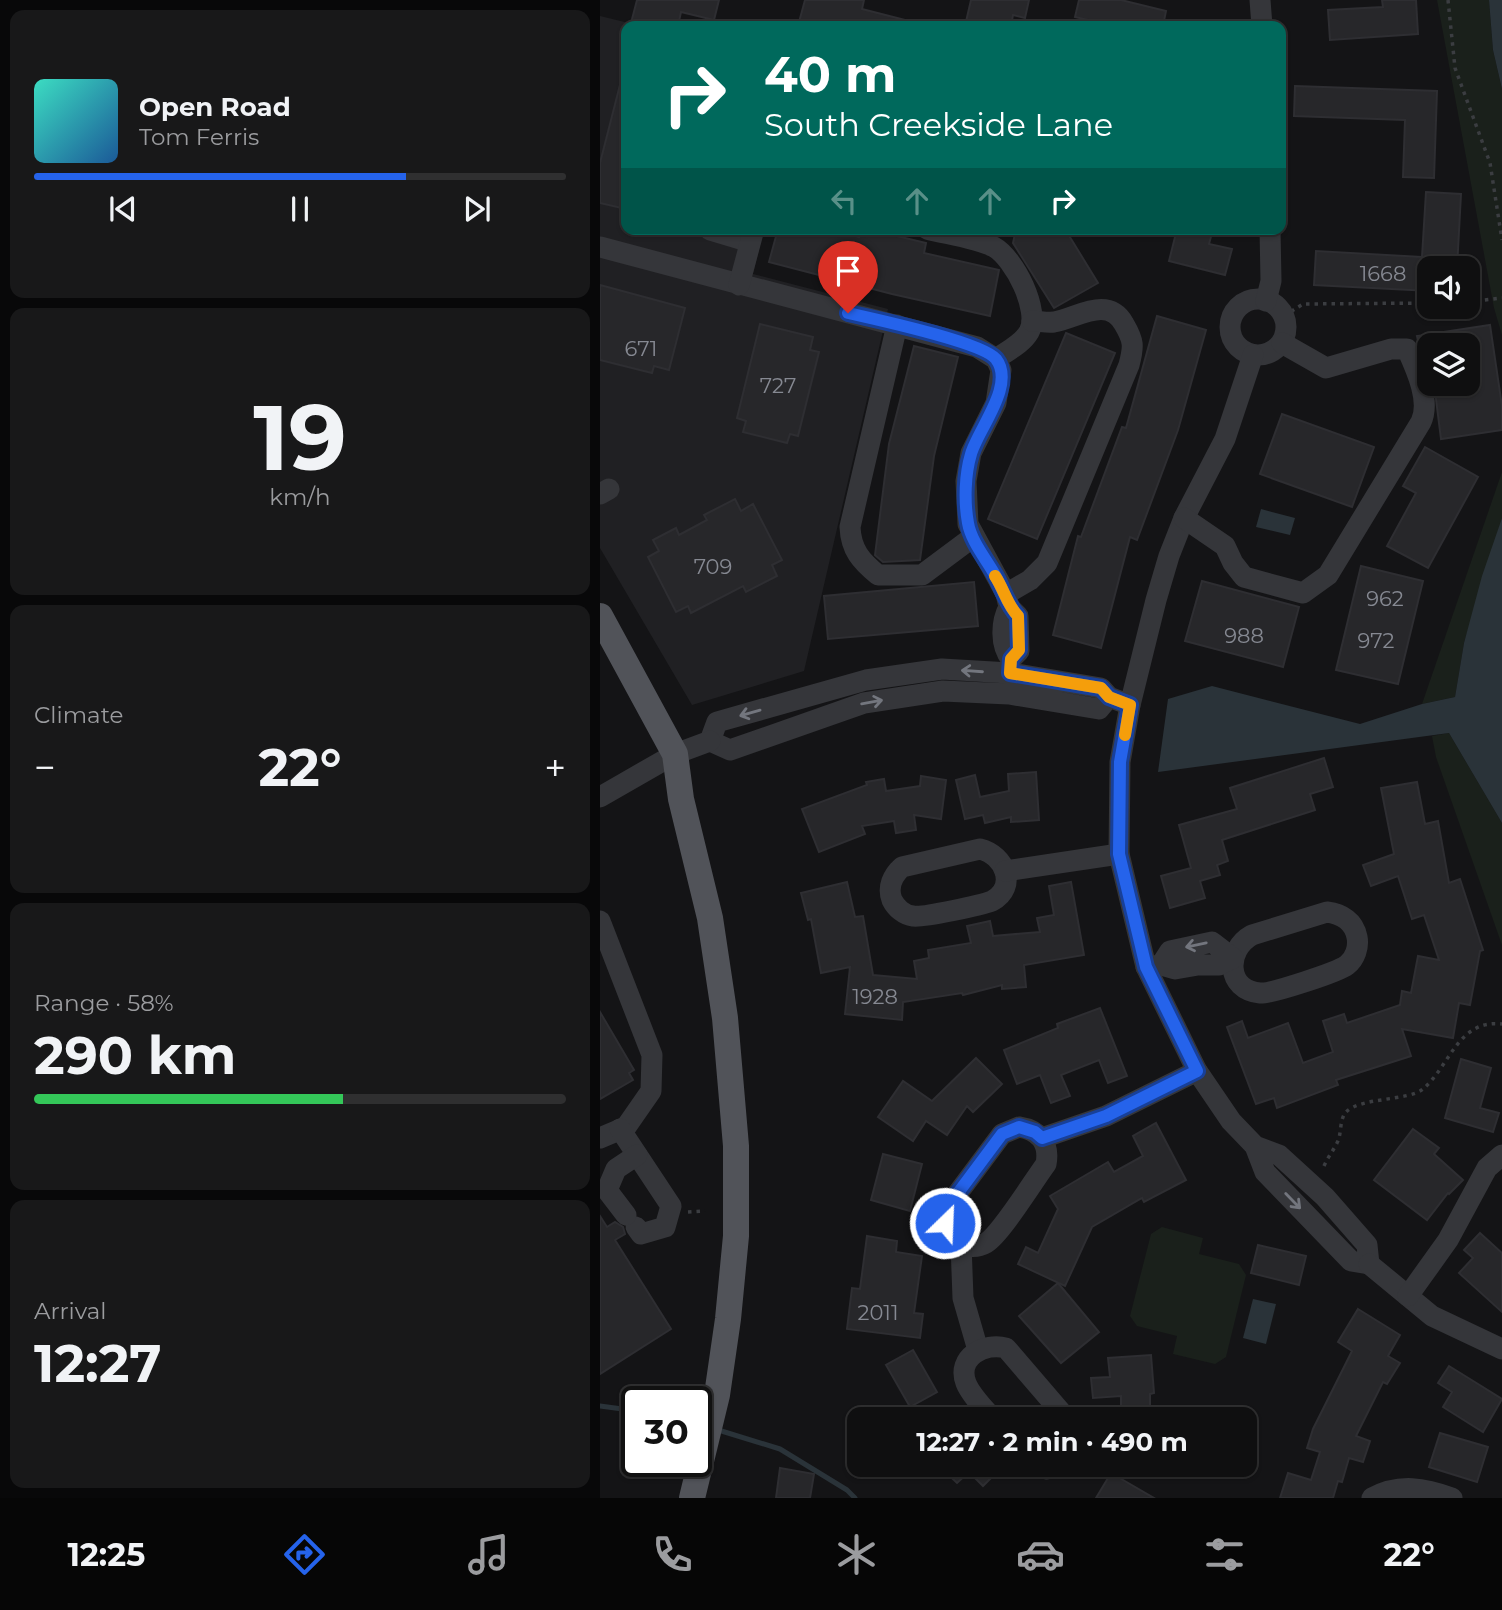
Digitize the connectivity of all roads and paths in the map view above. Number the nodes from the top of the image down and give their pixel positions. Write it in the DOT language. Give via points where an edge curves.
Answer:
graph roads {
  1 [pos="1260,0"];
  2 [pos="1448,0"];
  3 [pos="1262,21"];
  4 [pos="950,235"];
  5 [pos="1270,235"];
  6 [pos="752,236"];
  7 [pos="1502,240"];
  8 [pos="600,247"];
  9 [pos="739,285"];
  10 [pos="1267,298"];
  11 [pos="1502,298"];
  12 [pos="1480,301"];
  13 [pos="1417,303"];
  14 [pos="1287,315"];
  15 [pos="1032,321"];
  16 [pos="897,325"];
  17 [pos="1284,345"];
  18 [pos="1246,356"];
  19 [pos="996,359"];
  20 [pos="1184,518"];
  21 [pos="973,537"];
  22 [pos="1008,600"];
  23 [pos="600,616"];
  24 [pos="1010,675"];
  25 [pos="1130,705"];
  26 [pos="710,741"];
  27 [pos="675,754"];
  28 [pos="600,797"];
  29 [pos="1119,854"];
  30 [pos="1005,871"];
  31 [pos="601,927"];
  32 [pos="1233,958"];
  33 [pos="1154,966"];
  34 [pos="1502,1024"];
  35 [pos="1197,1071"];
  36 [pos="620,1129"];
  37 [pos="600,1138"];
  38 [pos="1042,1138"];
  39 [pos="637,1154"];
  40 [pos="1502,1155"];
  41 [pos="1324,1166"];
  42 [pos="705,1211"];
  43 [pos="682,1212"];
  44 [pos="961,1244"];
  45 [pos="1408,1296"];
  46 [pos="1502,1349"];
  47 [pos="978,1350"];
  48 [pos="984,1407"];
  49 [pos="1057,1407"];
  50 [pos="692,1498"];
  51 [pos="1372,1498"];
  52 [pos="1452,1498"];
  1 -- 3 [label="street"];
  2 -- 7 [label="path" via="1455,68 1490,163"];
  4 -- 15 [label="street" via="993,246 1006,255 1027,298"];
  5 -- 10 [label="street"];
  6 -- 9 [label="street"];
  8 -- 9 [label="street"];
  9 -- 16 [label="street"];
  10 -- 14 [label="street"];
  10 -- 14 [label="path" via="1285,307"];
  10 -- 18 [label="street" via="1244,303 1232,318 1235,344"];
  10 -- 18 [label="path" via="1243,298 1226,320 1226,337"];
  11 -- 12 [label="path"];
  13 -- 14 [label="path" via="1304,304"];
  14 -- 17 [label="street"];
  14 -- 17 [label="path" via="1292,330"];
  15 -- 19 [label="street" via="1018,344"];
  15 -- 22 [label="street" via="1054,322 1105,309 1121,318 1133,338 1133,349 1047,563"];
  16 -- 19 [label="street" via="977,347"];
  16 -- 21 [label="street" via="850,527 851,543 860,560 878,575 922,575"];
  17 -- 18 [label="street" via="1267,354"];
  17 -- 20 [label="street" via="1326,368 1391,349 1407,349 1425,405 1421,422 1328,575 1303,593 1244,577 1225,546"];
  18 -- 20 [label="street" via="1225,439"];
  19 -- 21 [label="street" via="1001,370 996,403 971,453 966,481"];
  20 -- 25 [label="street" via="1156,600"];
  21 -- 22 [label="street"];
  22 -- 24 [label="street" via="1018,616 1019,650"];
  23 -- 27 [label="main road"];
  24 -- 25 [label="street" via="1101,688 1109,697"];
  26 -- 24 [label="street, one-way" via="730,750 864,703"];
  24 -- 26 [label="street, one-way" via="942,669 866,680 717,722"];
  25 -- 29 [label="street" via="1120,762"];
  26 -- 27 [label="street"];
  27 -- 28 [label="street"];
  27 -- 50 [label="main road" via="718,968 736,1146 736,1236 728,1319 717,1395"];
  29 -- 30 [label="street"];
  29 -- 33 [label="street"];
  30 -- 30 [label="street" via="1003,888 991,901 922,917 904,913 890,890 902,866 980,849 996,856"];
  31 -- 36 [label="street" via="652,1055 651,1091"];
  32 -- 32 [label="street" via="1236,948 1252,935 1327,912 1345,917 1358,942 1345,967 1271,993 1242,986"];
  32 -- 33 [label="street" via="1219,965"];
  33 -- 35 [label="street"];
  34 -- 41 [label="path" via="1475,1027 1463,1037 1422,1091 1347,1111 1338,1142"];
  35 -- 38 [label="street" via="1106,1116"];
  35 -- 45 [label="street" via="1231,1121 1255,1146 1265,1172 1351,1261 1369,1264"];
  36 -- 37 [label="street"];
  36 -- 39 [label="street"];
  38 -- 44 [label="street" via="1046,1164 994,1236 979,1246"];
  38 -- 44 [label="street" via="1019,1127 1002,1134 945,1214 948,1232"];
  39 -- 39 [label="street" via="671,1206 665,1227 641,1234 608,1190 616,1169"];
  40 -- 45 [label="street" via="1487,1167 1448,1240"];
  42 -- 43 [label="path"];
  44 -- 47 [label="street" via="963,1298"];
  45 -- 46 [label="street" via="1432,1316"];
  47 -- 48 [label="street" via="966,1365 966,1384"];
  47 -- 49 [label="street" via="997,1345 1007,1348"];
  51 -- 52 [label="street" via="1396,1488 1425,1488"];
}
